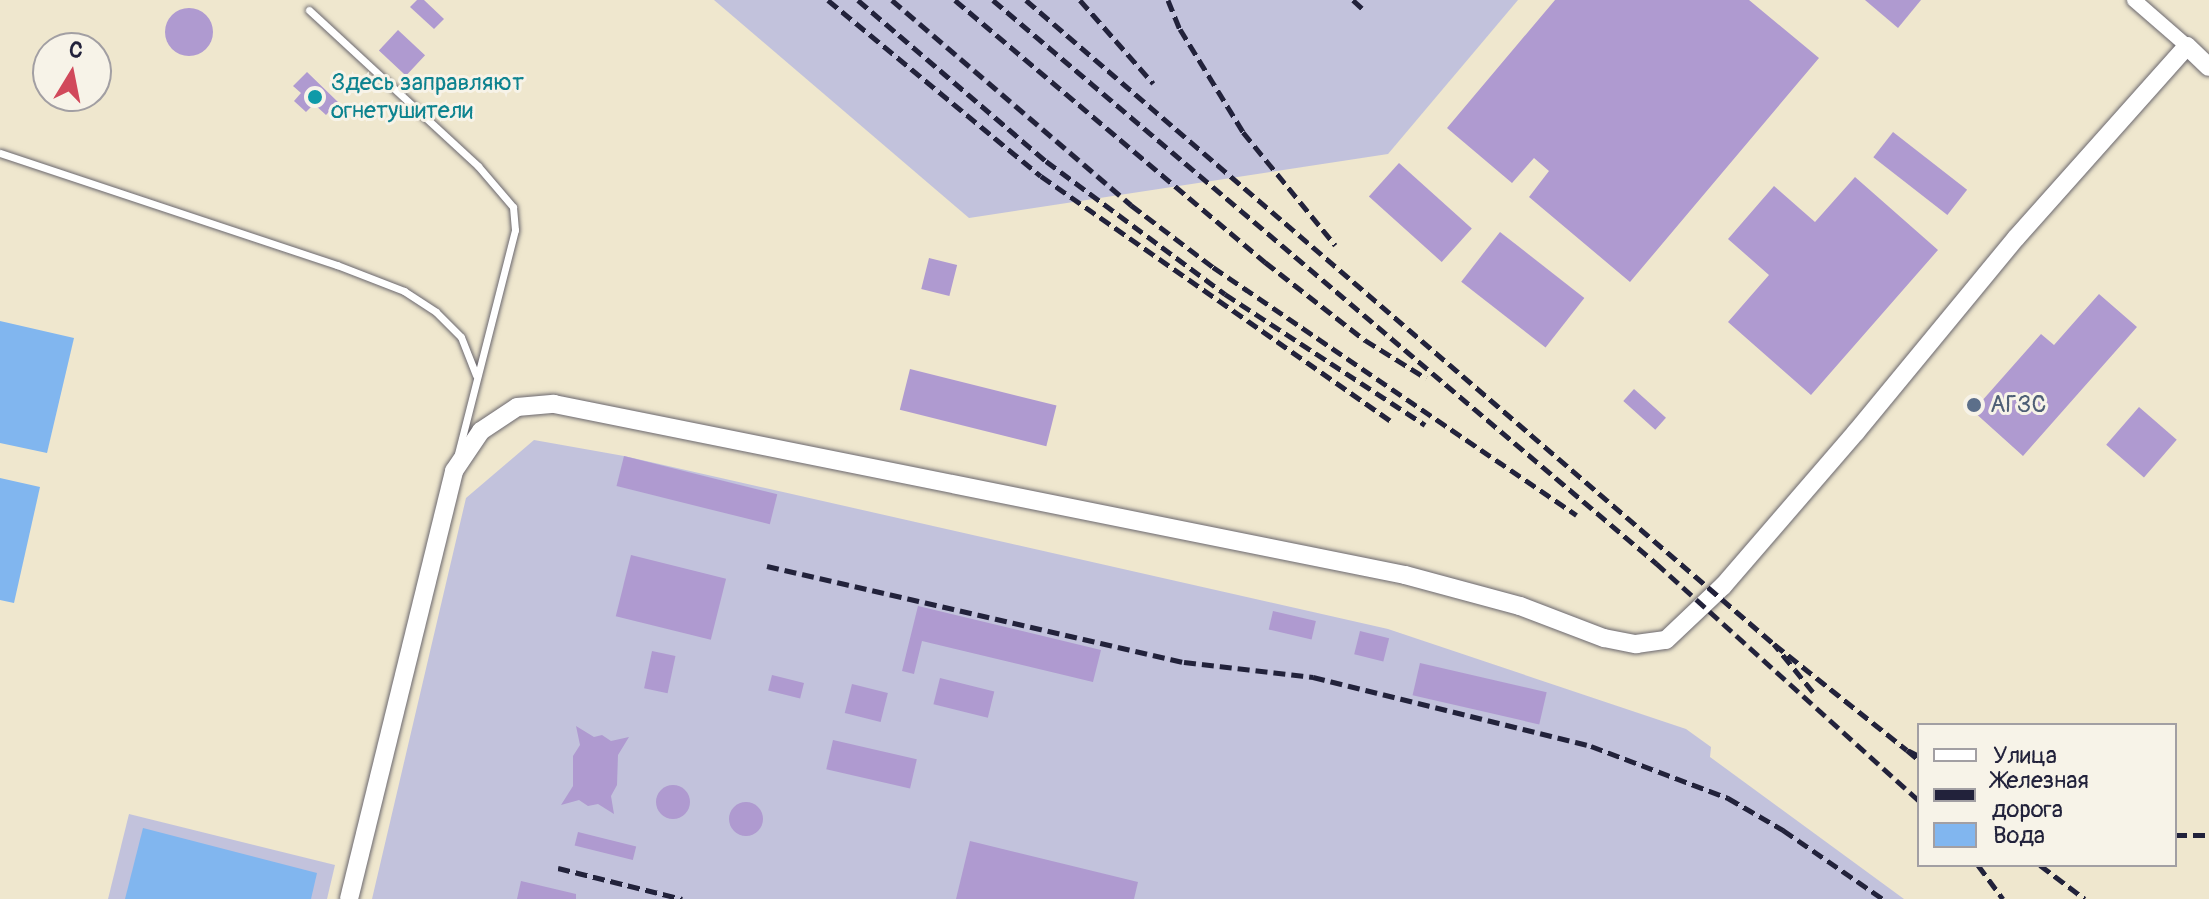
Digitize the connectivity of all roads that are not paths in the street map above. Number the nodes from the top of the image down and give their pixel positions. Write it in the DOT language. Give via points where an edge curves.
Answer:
graph roads {
  1 [pos="2134,0"];
  2 [pos="309,10"];
  3 [pos="2187,46"];
  4 [pos="2209,67"];
  5 [pos="0,153"];
  6 [pos="476,375"];
  7 [pos="454,471"];
  8 [pos="349,899"];
  1 -- 3 [label="street"];
  2 -- 6 [label="lane" via="478,166 513,207 515,230"];
  3 -- 4 [label="street"];
  3 -- 7 [label="street" via="2016,238 1723,586 1666,640 1636,644 1604,638 1520,606 1405,575 554,404 517,407 481,431"];
  5 -- 6 [label="lane" via="404,291 461,337"];
  6 -- 7 [label="lane"];
  7 -- 8 [label="street"];
}
